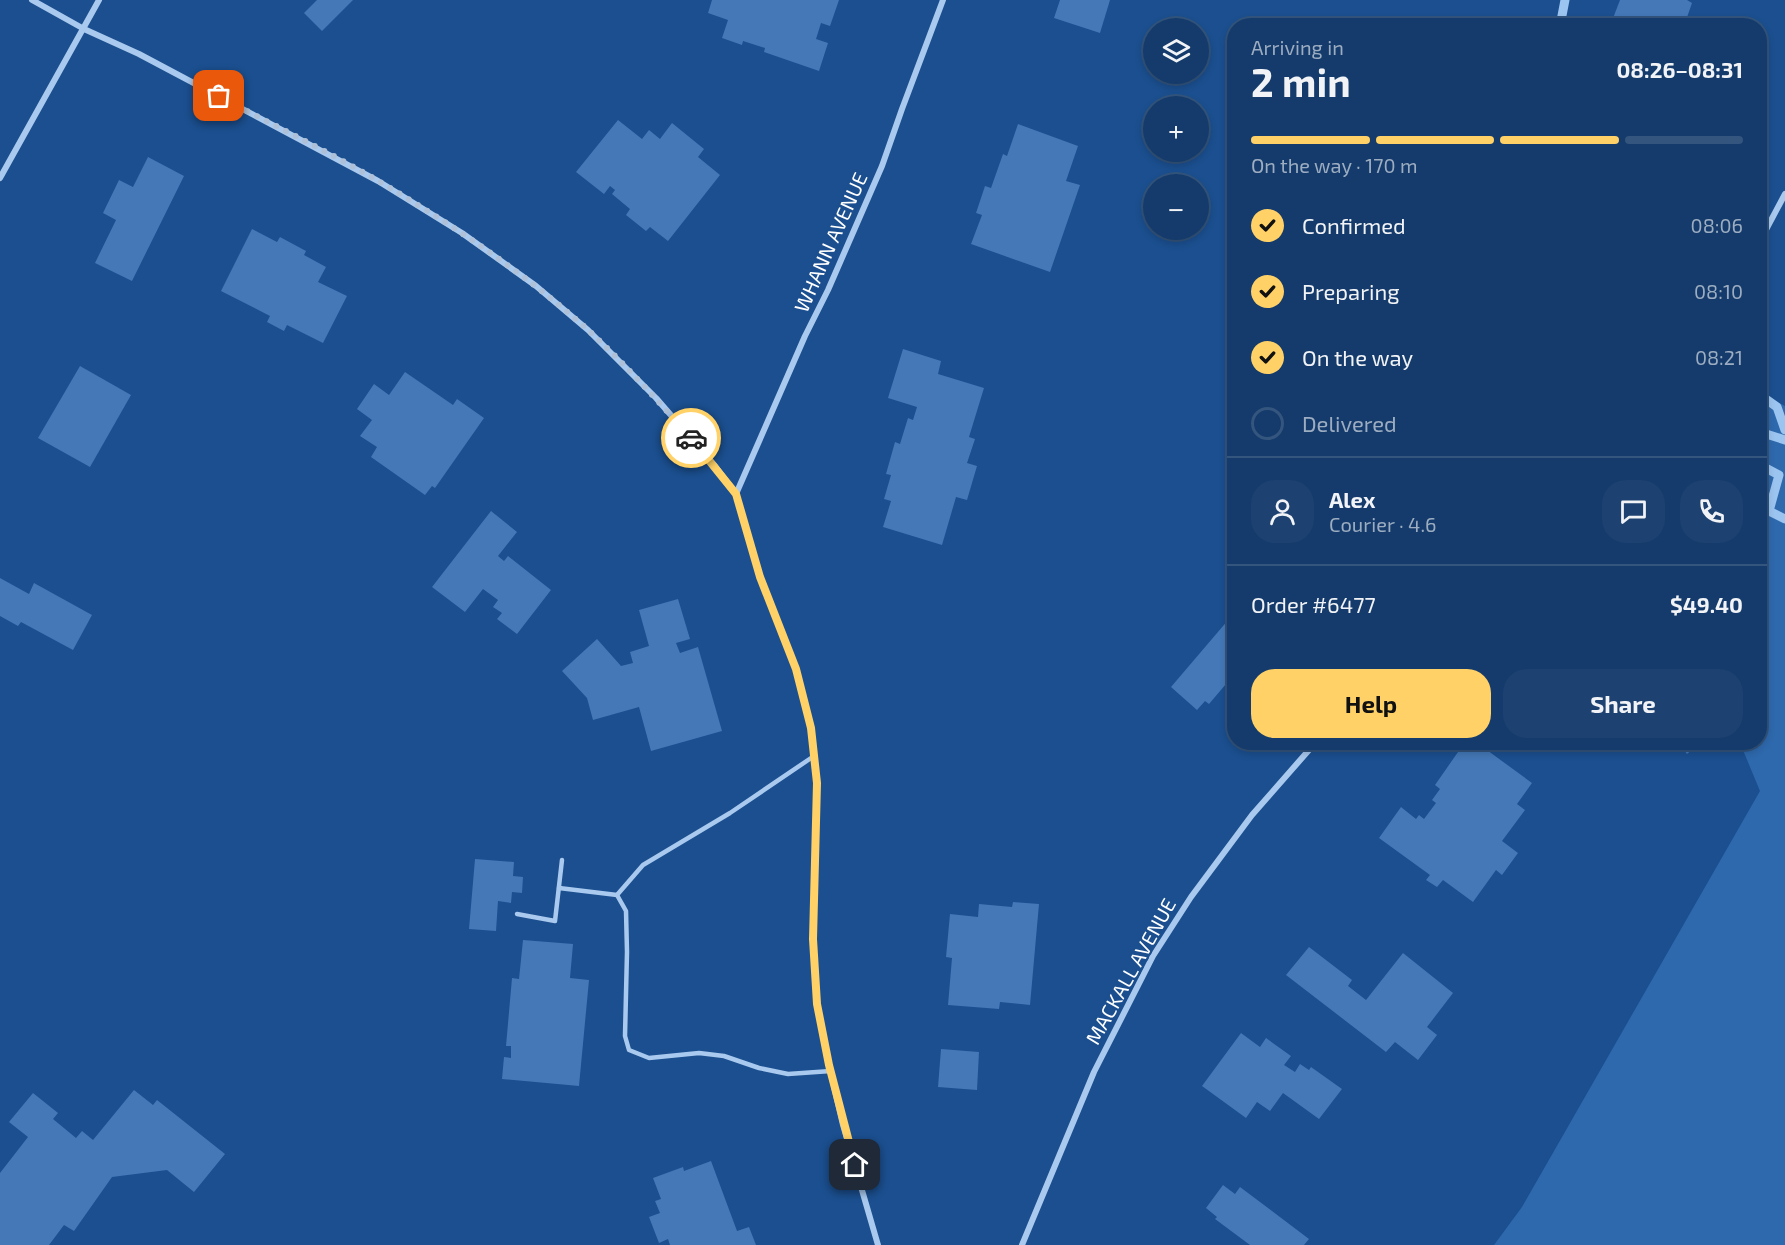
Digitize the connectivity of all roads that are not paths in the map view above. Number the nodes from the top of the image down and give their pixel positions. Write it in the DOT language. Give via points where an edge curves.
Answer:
graph roads {
  1 [pos="32,0"];
  2 [pos="99,0"];
  3 [pos="943,0"];
  4 [pos="84,29"];
  5 [pos="0,178"];
  6 [pos="1785,195"];
  7 [pos="1767,228"];
  8 [pos="736,494"];
  9 [pos="1309,750"];
  10 [pos="814,756"];
  11 [pos="562,860"];
  12 [pos="559,888"];
  13 [pos="617,895"];
  14 [pos="517,914"];
  15 [pos="831,1071"];
  16 [pos="878,1245"];
  17 [pos="1022,1245"];
  1 -- 4 [label="street"];
  2 -- 4 [label="street"];
  3 -- 8 [label="street, WHANN AVENUE" via="882,166"];
  4 -- 5 [label="street"];
  4 -- 8 [label="street" via="139,54 378,181 536,286 588,330 656,398"];
  6 -- 7 [label="street"];
  8 -- 10 [label="street" via="760,577 796,669"];
  9 -- 17 [label="street, MACKALL AVENUE" via="1252,815 1153,956 1094,1072"];
  10 -- 13 [label="lane" via="643,865"];
  10 -- 15 [label="street" via="817,783 813,939 817,1004"];
  11 -- 12 [label="lane"];
  12 -- 13 [label="lane"];
  12 -- 14 [label="lane" via="555,921"];
  13 -- 15 [label="lane" via="626,911 625,1036 629,1050 649,1058 699,1053 724,1056 788,1074"];
  15 -- 16 [label="street"];
}
